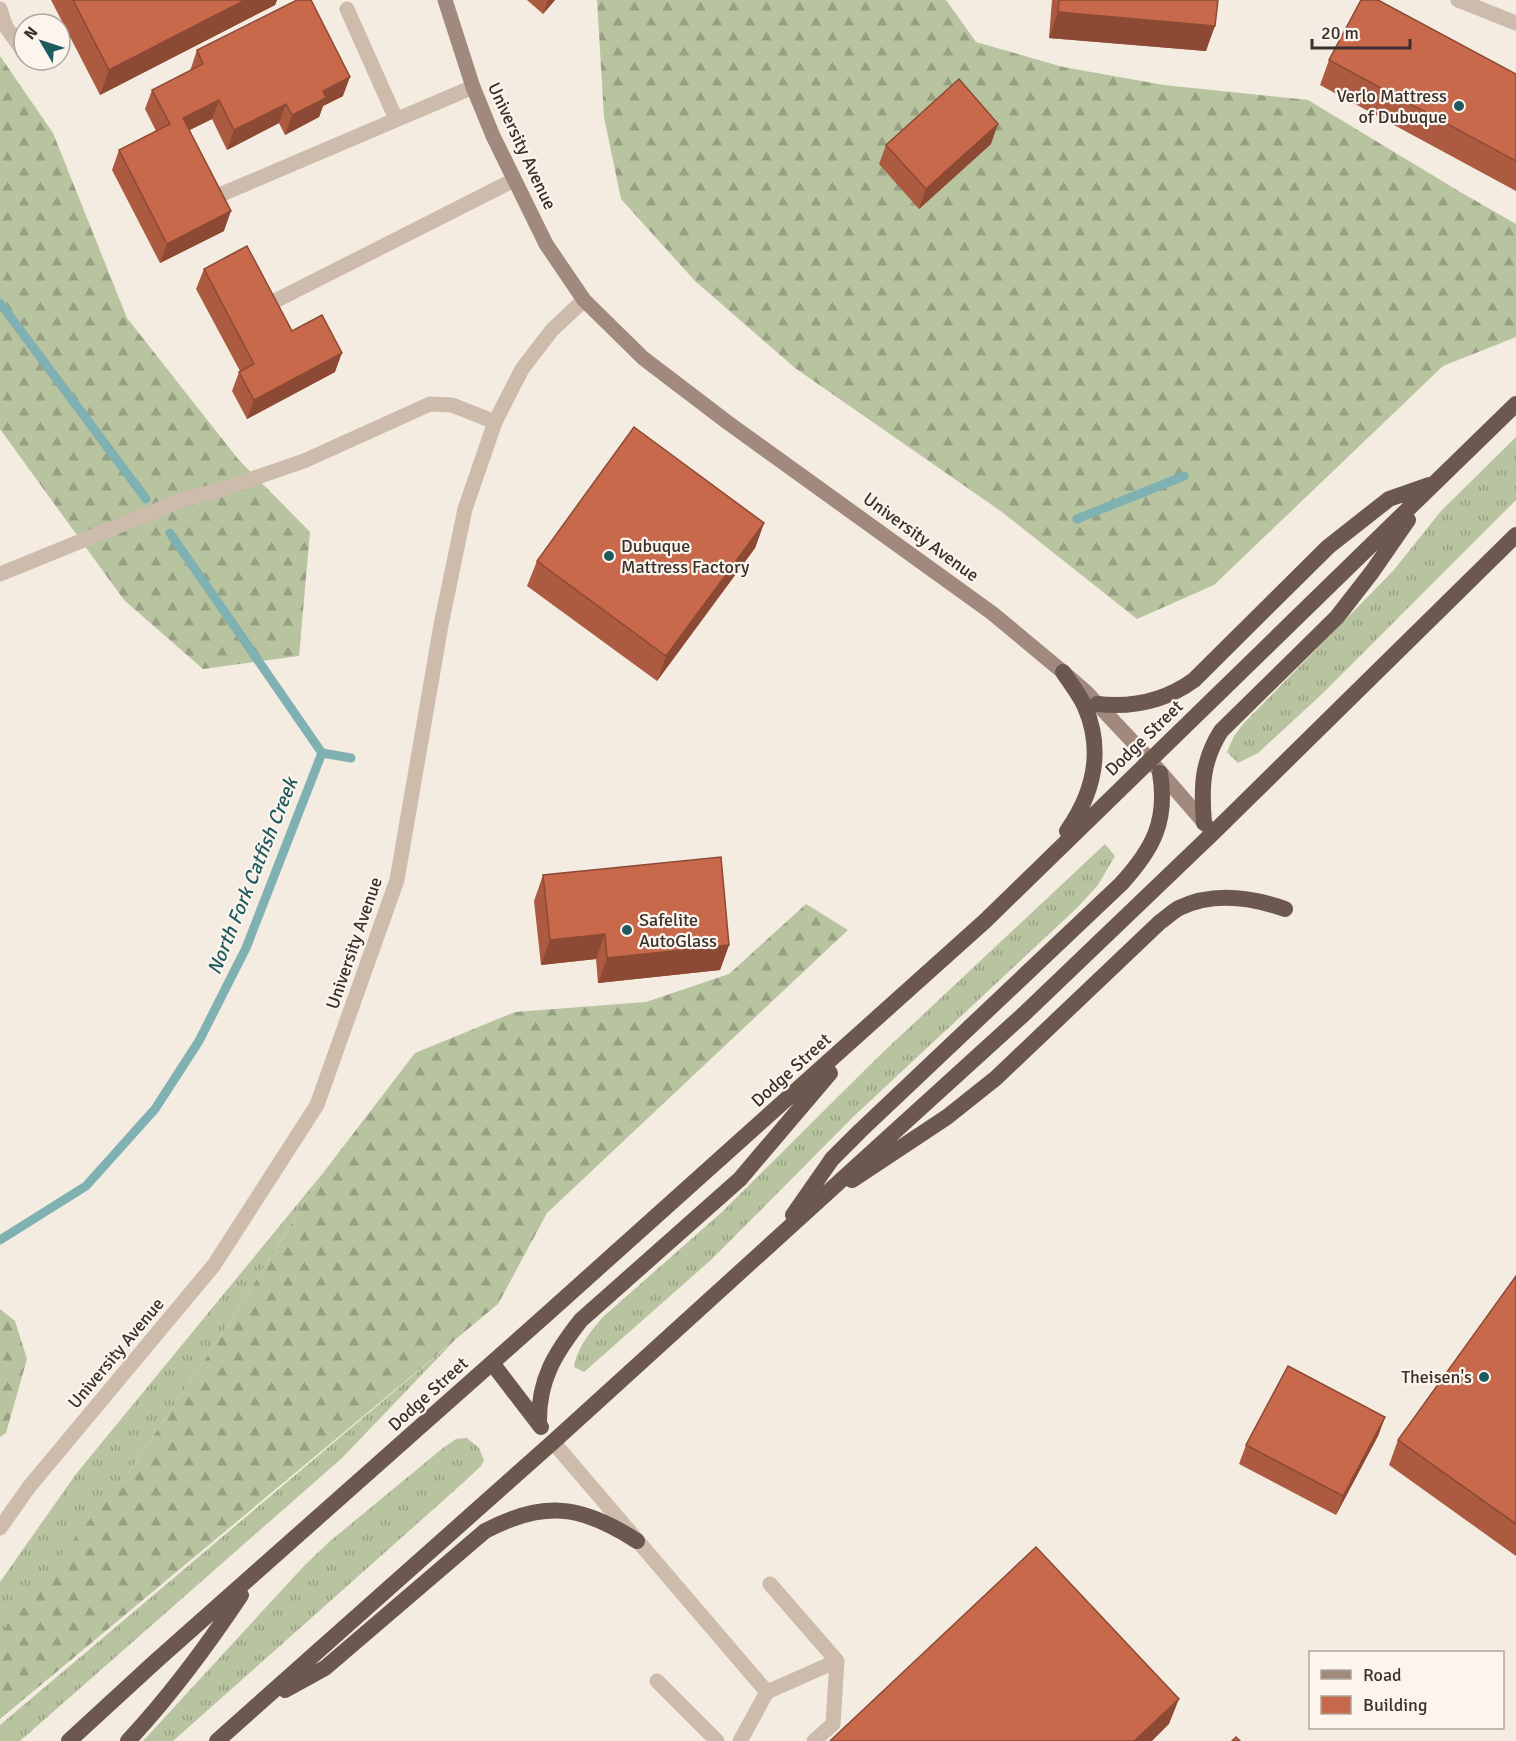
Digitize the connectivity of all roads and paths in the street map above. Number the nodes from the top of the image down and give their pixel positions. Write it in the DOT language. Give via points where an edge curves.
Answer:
graph roads {
  1 [pos="445,0"];
  2 [pos="1458,0"];
  3 [pos="0,9"];
  4 [pos="346,9"];
  5 [pos="1516,23"];
  6 [pos="12,35"];
  7 [pos="472,87"];
  8 [pos="396,119"];
  9 [pos="514,180"];
  10 [pos="222,194"];
  11 [pos="584,300"];
  12 [pos="267,305"];
  13 [pos="1516,404"];
  14 [pos="495,422"];
  15 [pos="1435,483"];
  16 [pos="1516,535"];
  17 [pos="0,574"];
  18 [pos="1063,672"];
  19 [pos="1097,704"];
  20 [pos="1149,759"];
  21 [pos="1160,773"];
  22 [pos="1208,827"];
  23 [pos="1043,864"];
  24 [pos="1285,909"];
  25 [pos="872,1024"];
  26 [pos="816,1203"];
  27 [pos="777,1238"];
  28 [pos="492,1363"];
  29 [pos="539,1424"];
  30 [pos="553,1442"];
  31 [pos="0,1528"];
  32 [pos="637,1541"];
  33 [pos="252,1576"];
  34 [pos="771,1584"];
  35 [pos="837,1661"];
  36 [pos="657,1681"];
  37 [pos="767,1692"];
  38 [pos="255,1707"];
  39 [pos="69,1741"];
  40 [pos="128,1741"];
  41 [pos="217,1741"];
  42 [pos="717,1741"];
  43 [pos="740,1741"];
  44 [pos="814,1741"];
  1 -- 7 [label="main road, University Avenue"];
  2 -- 5 [label="street"];
  3 -- 6 [label="street"];
  4 -- 8 [label="street"];
  7 -- 8 [label="street"];
  7 -- 9 [label="main road, University Avenue"];
  8 -- 10 [label="street"];
  9 -- 11 [label="main road, University Avenue" via="546,244"];
  9 -- 12 [label="street"];
  11 -- 14 [label="street, University Avenue" via="552,330 522,369"];
  11 -- 18 [label="main road, University Avenue" via="644,358 992,613"];
  13 -- 15 [label="highway, Dodge Street"];
  14 -- 17 [label="street" via="452,405 429,404 304,461 182,500"];
  14 -- 31 [label="street, University Avenue" via="465,509 397,880 317,1105 214,1265 29,1487"];
  15 -- 19 [label="highway" via="1389,499 1357,523 1182,688 1141,704"];
  15 -- 20 [label="highway, Dodge Street"];
  15 -- 22 [label="highway" via="1337,617 1221,731 1211,747 1202,783"];
  16 -- 22 [label="highway"];
  18 -- 19 [label="main road, University Avenue"];
  18 -- 23 [label="highway" via="1086,708 1095,752 1094,772 1077,816"];
  19 -- 20 [label="main road, University Avenue"];
  20 -- 21 [label="main road, University Avenue"];
  20 -- 23 [label="highway, Dodge Street"];
  21 -- 22 [label="main road, University Avenue"];
  21 -- 27 [label="highway" via="1163,808 1154,838 1138,865 832,1159"];
  22 -- 26 [label="highway" via="1024,1014"];
  23 -- 25 [label="highway, Dodge Street"];
  24 -- 26 [label="highway" via="1242,898 1219,898 1178,909 996,1078 921,1135"];
  25 -- 28 [label="highway, Dodge Street"];
  25 -- 29 [label="highway" via="740,1179 581,1320 560,1346 544,1378"];
  26 -- 27 [label="highway"];
  27 -- 30 [label="highway"];
  28 -- 29 [label="highway"];
  28 -- 33 [label="highway, Dodge Street"];
  29 -- 30 [label="highway"];
  30 -- 32 [label="street"];
  30 -- 38 [label="highway"];
  32 -- 37 [label="street"];
  32 -- 38 [label="highway" via="615,1526 585,1514 548,1510 509,1518 485,1531 325,1668"];
  33 -- 39 [label="highway, Dodge Street"];
  33 -- 40 [label="highway" via="174,1689"];
  34 -- 35 [label="street"];
  35 -- 37 [label="street"];
  35 -- 44 [label="street" via="833,1724"];
  36 -- 42 [label="street"];
  37 -- 43 [label="street"];
  38 -- 41 [label="highway"];
}
